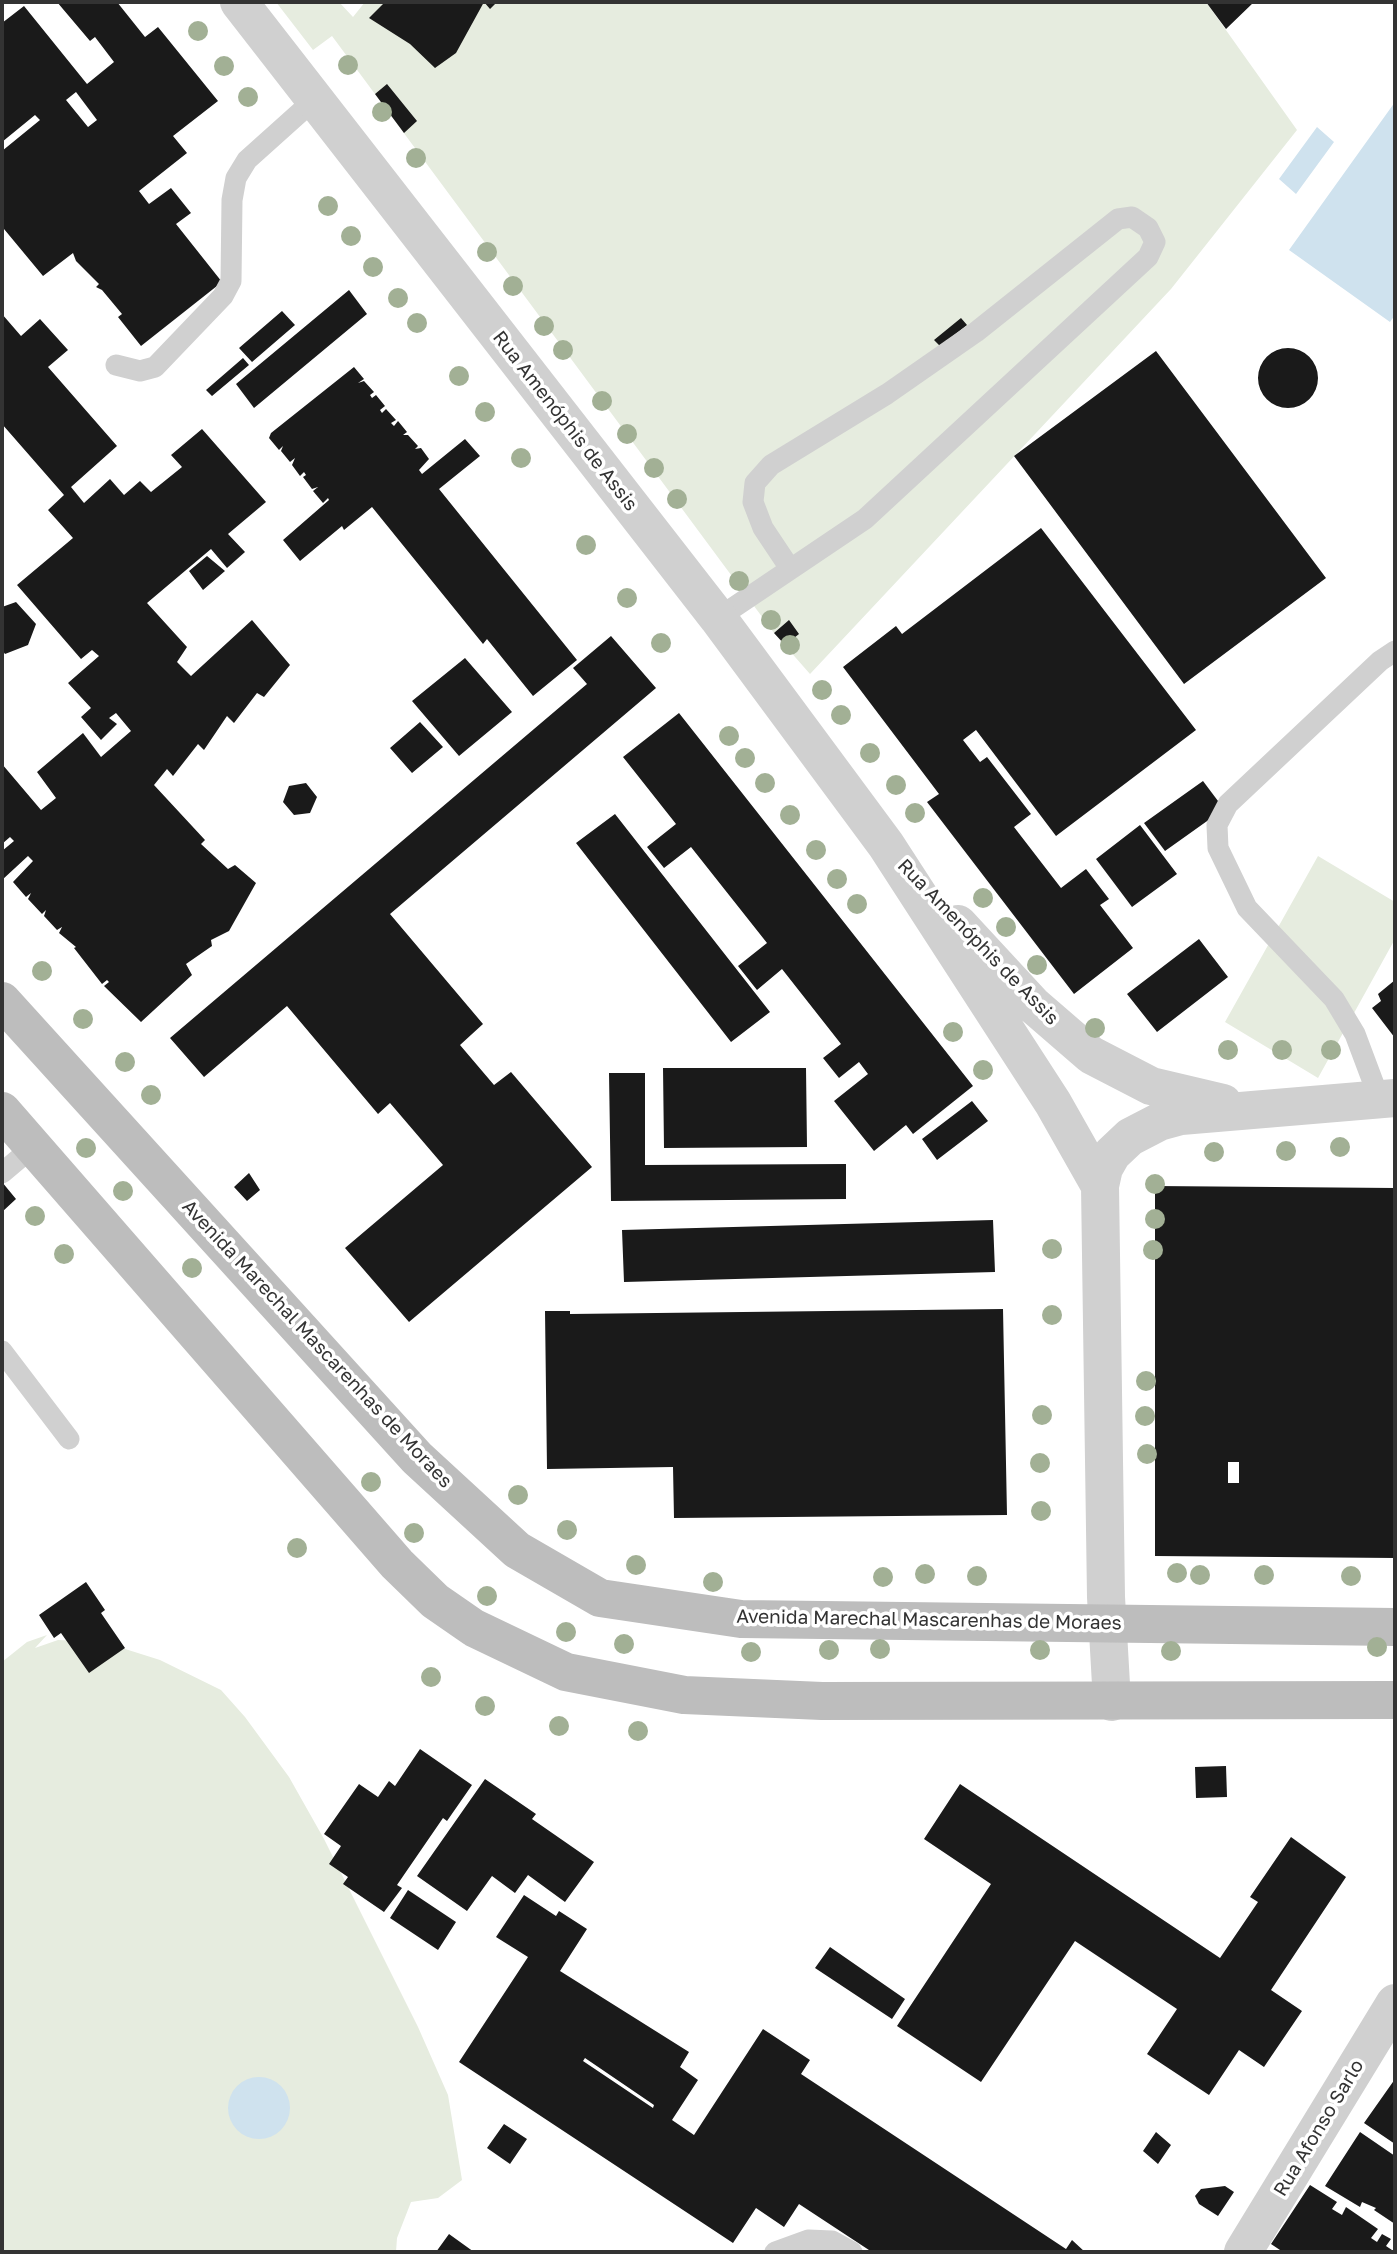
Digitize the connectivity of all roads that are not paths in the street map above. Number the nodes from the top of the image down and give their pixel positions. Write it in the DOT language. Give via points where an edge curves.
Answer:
graph roads {
  1 [pos="239,2"];
  2 [pos="315,99"];
  3 [pos="116,365"];
  4 [pos="789,567"];
  5 [pos="718,618"];
  6 [pos="1395,651"];
  7 [pos="886,845"];
  8 [pos="2,1001"];
  9 [pos="1387,1098"];
  10 [pos="1249,1109"];
  11 [pos="2,1111"];
  12 [pos="34,1146"];
  13 [pos="2,1173"];
  14 [pos="1100,1186"];
  15 [pos="2,1352"];
  16 [pos="69,1439"];
  17 [pos="1108,1622"];
  18 [pos="1395,1627"];
  19 [pos="1395,1700"];
  20 [pos="1112,1702"];
  21 [pos="1395,2003"];
  22 [pos="775,2252"];
  23 [pos="852,2252"];
  24 [pos="1243,2252"];
  1 -- 2 [label="street, Rua Amenóphis de Assis"];
  2 -- 3 [label="lane" via="247,160 236,178 231,281 223,296 155,367 140,371"];
  2 -- 5 [label="street, Rua Amenóphis de Assis"];
  4 -- 4 [label="lane" via="865,519 1149,257 1155,242 1148,228 1132,217 1118,219 976,332 887,394 771,465 755,483 753,502 763,528"];
  4 -- 5 [label="lane"];
  5 -- 7 [label="street, Rua Amenóphis de Assis"];
  6 -- 9 [label="lane" via="1228,804 1217,825 1218,848 1247,908 1334,999"];
  7 -- 10 [label="street, Rua Amenóphis de Assis" via="1032,1004 1091,1055 1151,1086"];
  7 -- 14 [label="street, Rua Amenóphis de Assis"];
  8 -- 17 [label="main road, Avenida Marechal Mascarenhas de Moraes" via="418,1458 517,1550 600,1598 741,1619"];
  9 -- 10 [label="street"];
  10 -- 14 [label="street, Rua Amenóphis de Assis" via="1181,1116 1146,1128 1112,1154"];
  11 -- 12 [label="main road"];
  12 -- 13 [label="lane"];
  12 -- 20 [label="main road" via="397,1564 435,1601 474,1628 566,1672 684,1695 822,1701"];
  14 -- 17 [label="street, Rua Amenóphis de Assis"];
  15 -- 16 [label="lane"];
  17 -- 18 [label="main road, Avenida Marechal Mascarenhas de Moraes"];
  17 -- 20 [label="street, Rua Amenóphis de Assis"];
  19 -- 20 [label="main road"];
  21 -- 24 [label="street, Rua Afonso Sarlo"];
  22 -- 23 [label="lane" via="808,2240 832,2241"];
}
